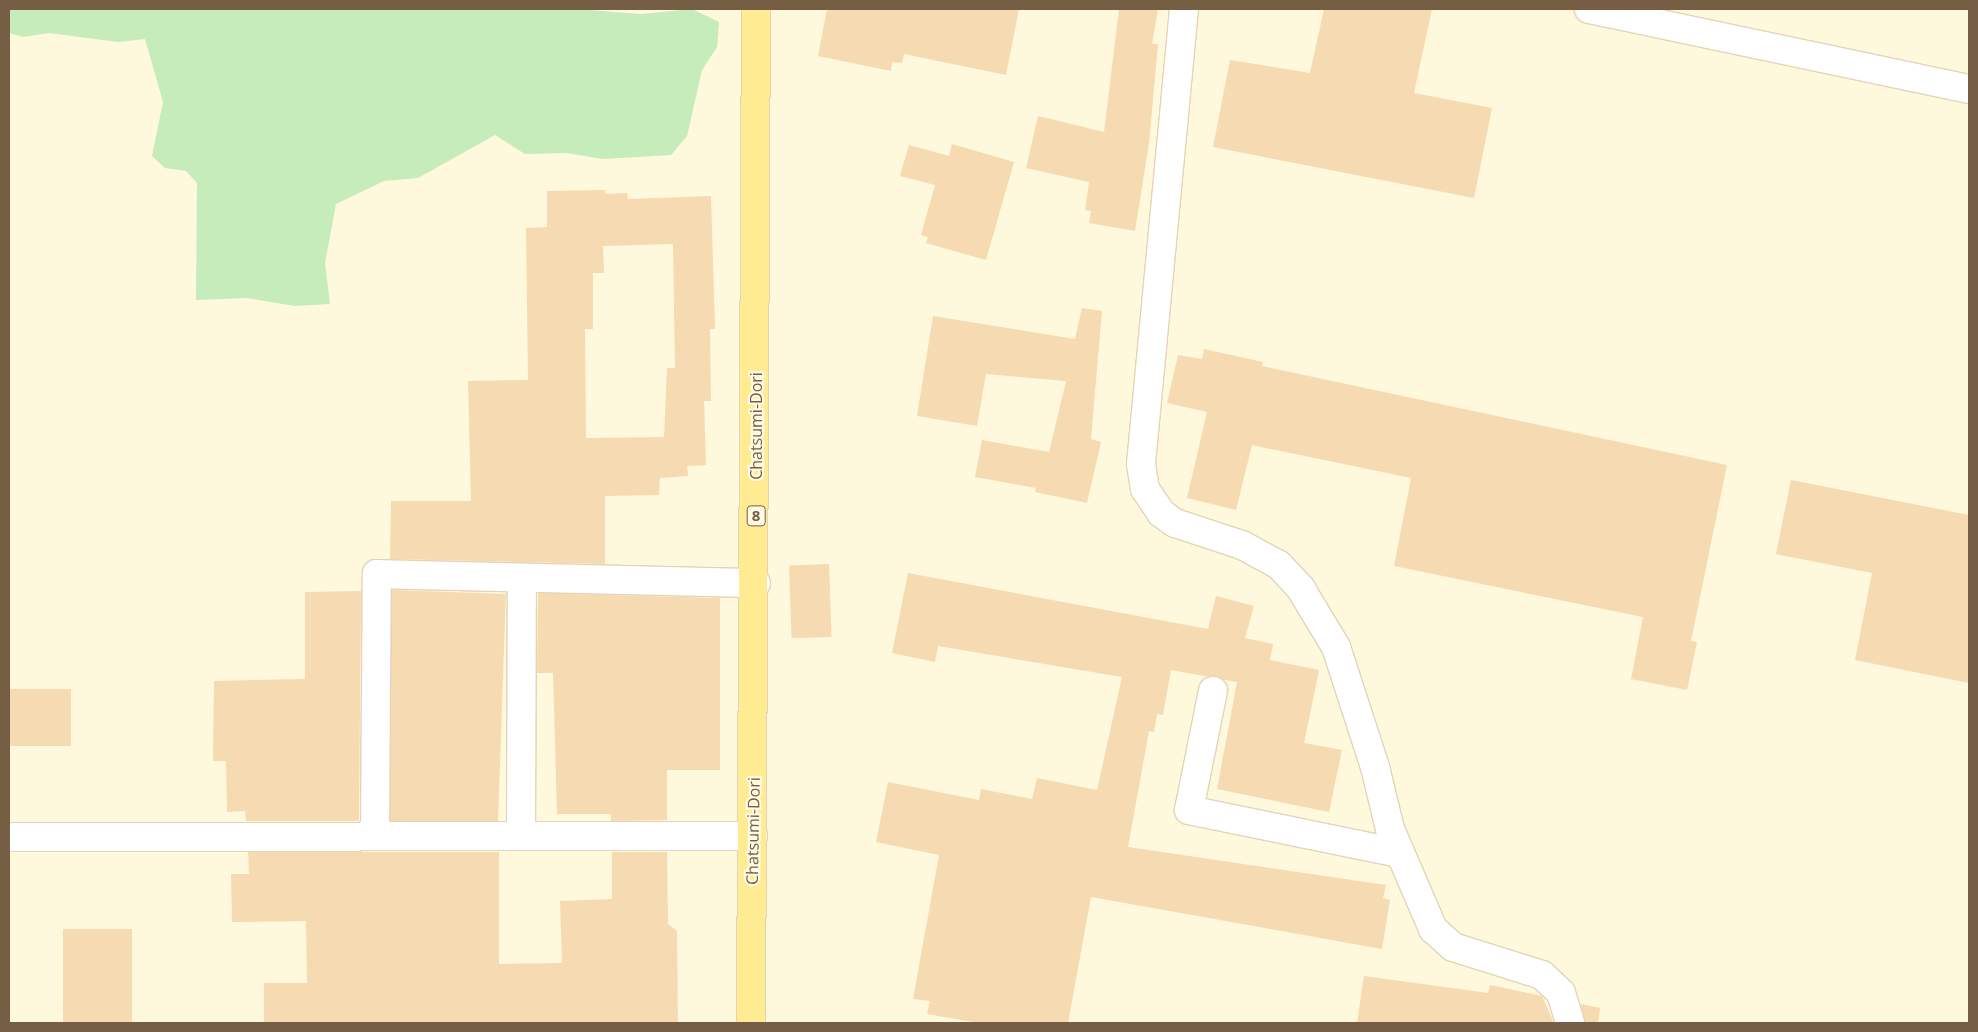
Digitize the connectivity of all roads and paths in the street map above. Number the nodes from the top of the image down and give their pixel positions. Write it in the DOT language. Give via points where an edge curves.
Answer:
graph roads {
  1 [pos="756,9"];
  2 [pos="1184,9"];
  3 [pos="1589,9"];
  4 [pos="1969,89"];
  5 [pos="522,578"];
  6 [pos="756,583"];
  7 [pos="1213,691"];
  8 [pos="374,833"];
  9 [pos="520,834"];
  10 [pos="753,836"];
  11 [pos="9,837"];
  12 [pos="1398,853"];
  13 [pos="751,1023"];
  14 [pos="1570,1023"];
  1 -- 6 [label="main road, Chatsumi-Dori / 8"];
  2 -- 12 [label="street" via="1141,464 1145,489 1161,513 1176,523 1242,545 1279,565 1301,589 1336,647"];
  3 -- 4 [label="street"];
  5 -- 6 [label="street"];
  5 -- 8 [label="street" via="377,574"];
  5 -- 9 [label="street"];
  6 -- 10 [label="main road, Chatsumi-Dori / 8"];
  7 -- 12 [label="street" via="1188,810"];
  8 -- 9 [label="street"];
  8 -- 11 [label="street"];
  9 -- 10 [label="street"];
  10 -- 13 [label="main road, Chatsumi-Dori / 8"];
  12 -- 14 [label="street" via="1433,929 1453,946 1542,975 1561,993"];
}
